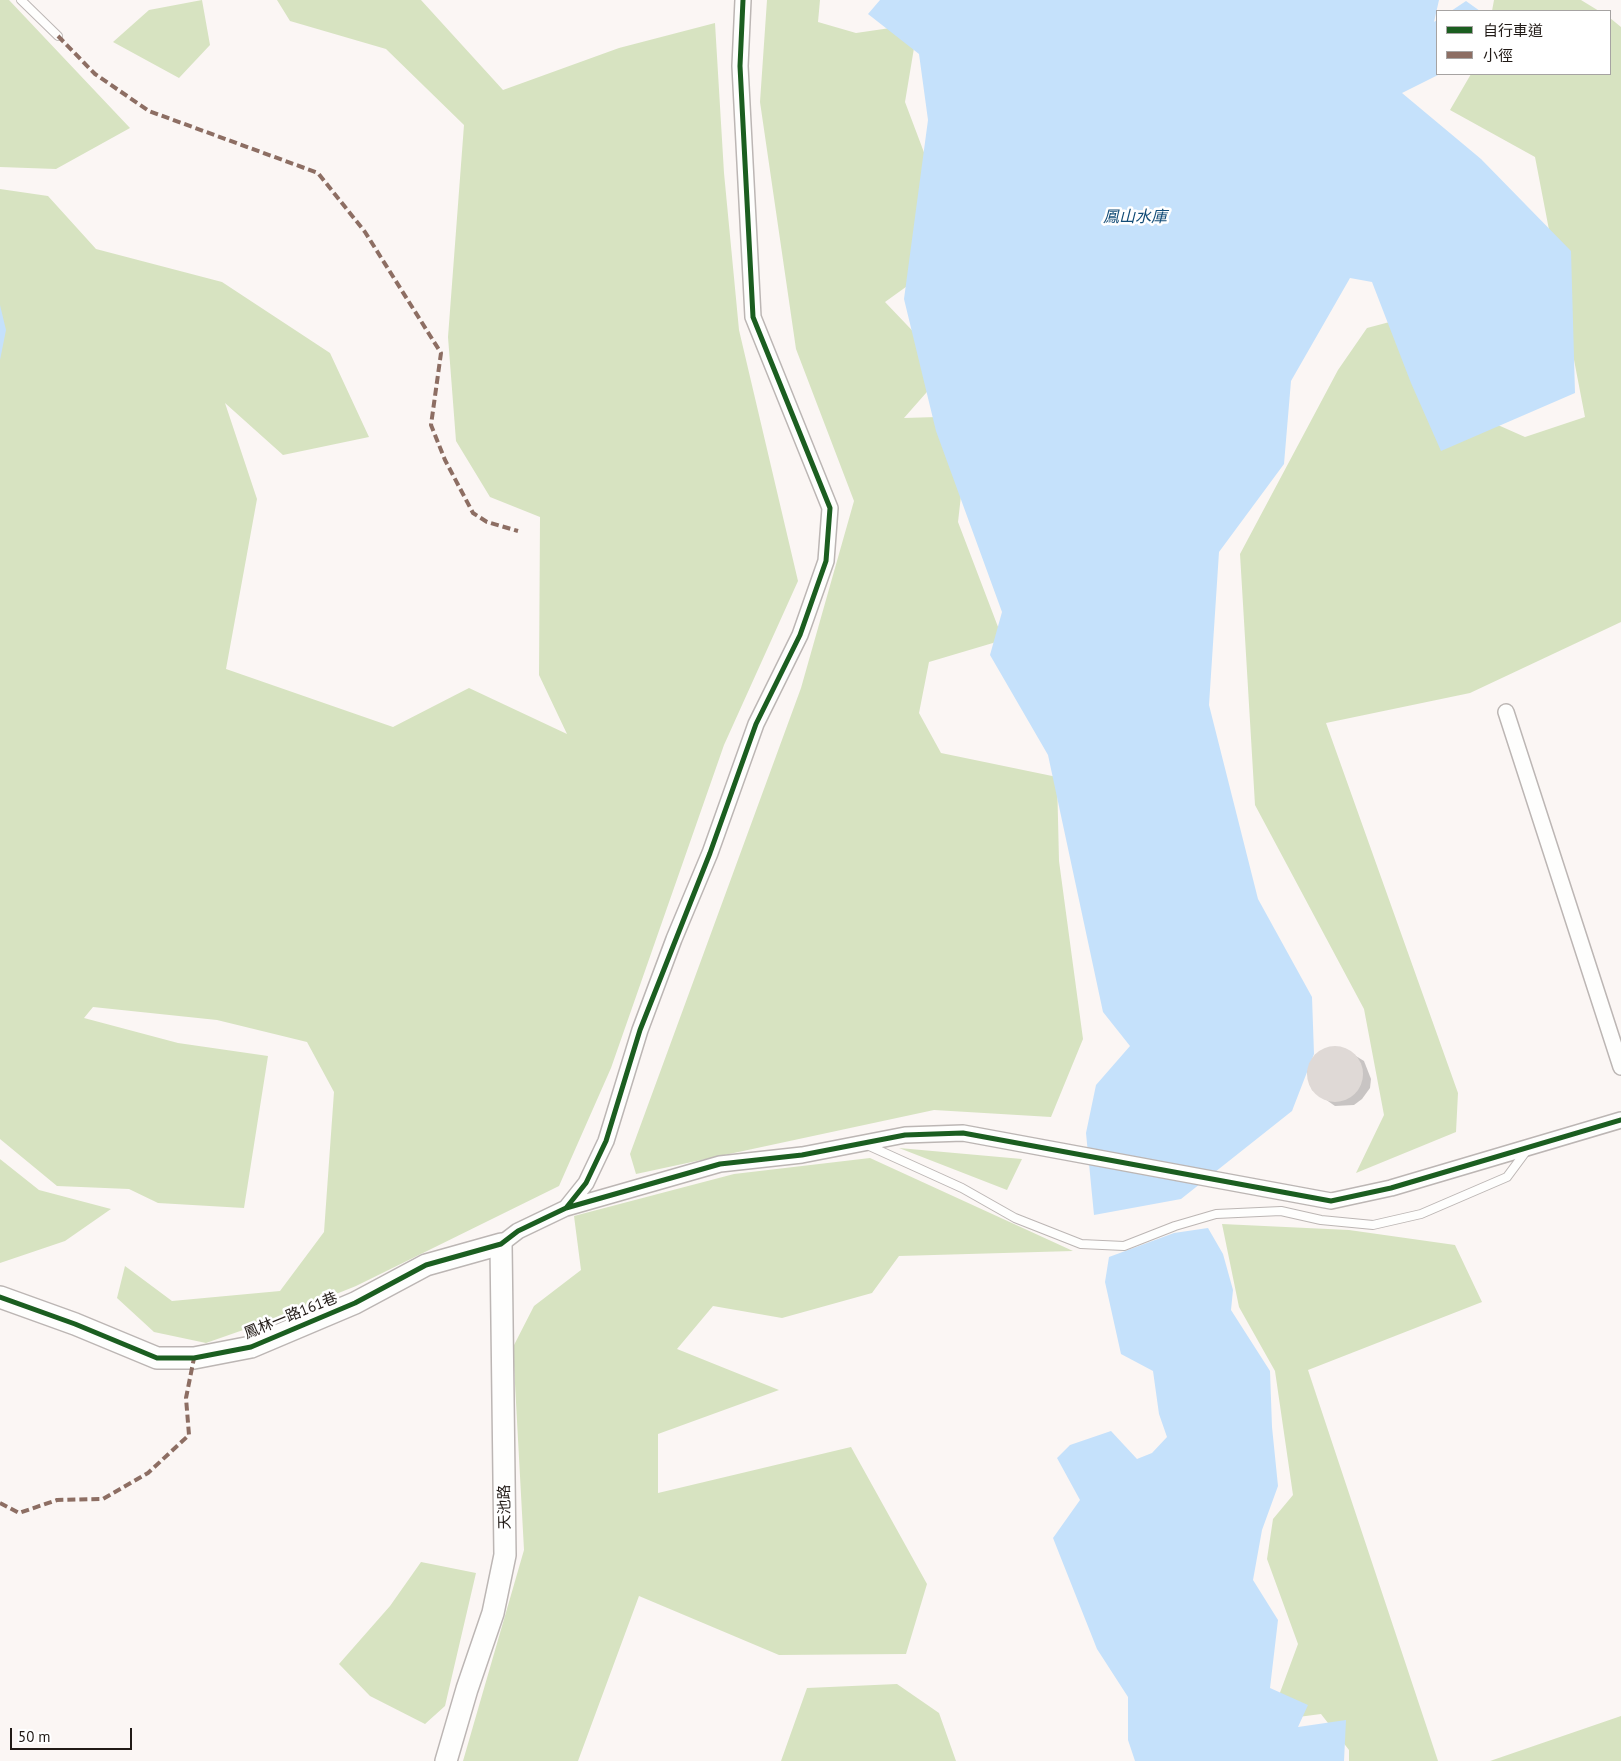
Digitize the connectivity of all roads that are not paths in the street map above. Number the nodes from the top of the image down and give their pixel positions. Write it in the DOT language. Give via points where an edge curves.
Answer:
graph roads {
  1 [pos="21,0"];
  2 [pos="743,0"];
  3 [pos="58,36"];
  4 [pos="1506,712"];
  5 [pos="1621,1066"];
  6 [pos="1621,1120"];
  7 [pos="863,1144"];
  8 [pos="1532,1145"];
  9 [pos="566,1208"];
  10 [pos="501,1244"];
  11 [pos="0,1297"];
  12 [pos="446,1761"];
  1 -- 3 [label="lane"];
  2 -- 9 [label="street" via="740,66 753,317 830,508 826,561 800,635 756,724 710,853 670,948 640,1030 606,1141 586,1183"];
  4 -- 5 [label="street"];
  6 -- 8 [label="street"];
  7 -- 8 [label="street" via="905,1135 963,1133 1331,1201 1391,1188"];
  7 -- 8 [label="lane" via="962,1188 1015,1218 1081,1244 1124,1246 1216,1214 1281,1211 1321,1220 1372,1225 1421,1214 1507,1176"];
  7 -- 9 [label="street" via="720,1164"];
  9 -- 10 [label="street" via="518,1231"];
  10 -- 11 [label="street, 鳳林一路161巷" via="426,1265 355,1304 251,1347 194,1358 157,1358"];
  10 -- 12 [label="street, 天池路" via="505,1555 493,1613"];
}
